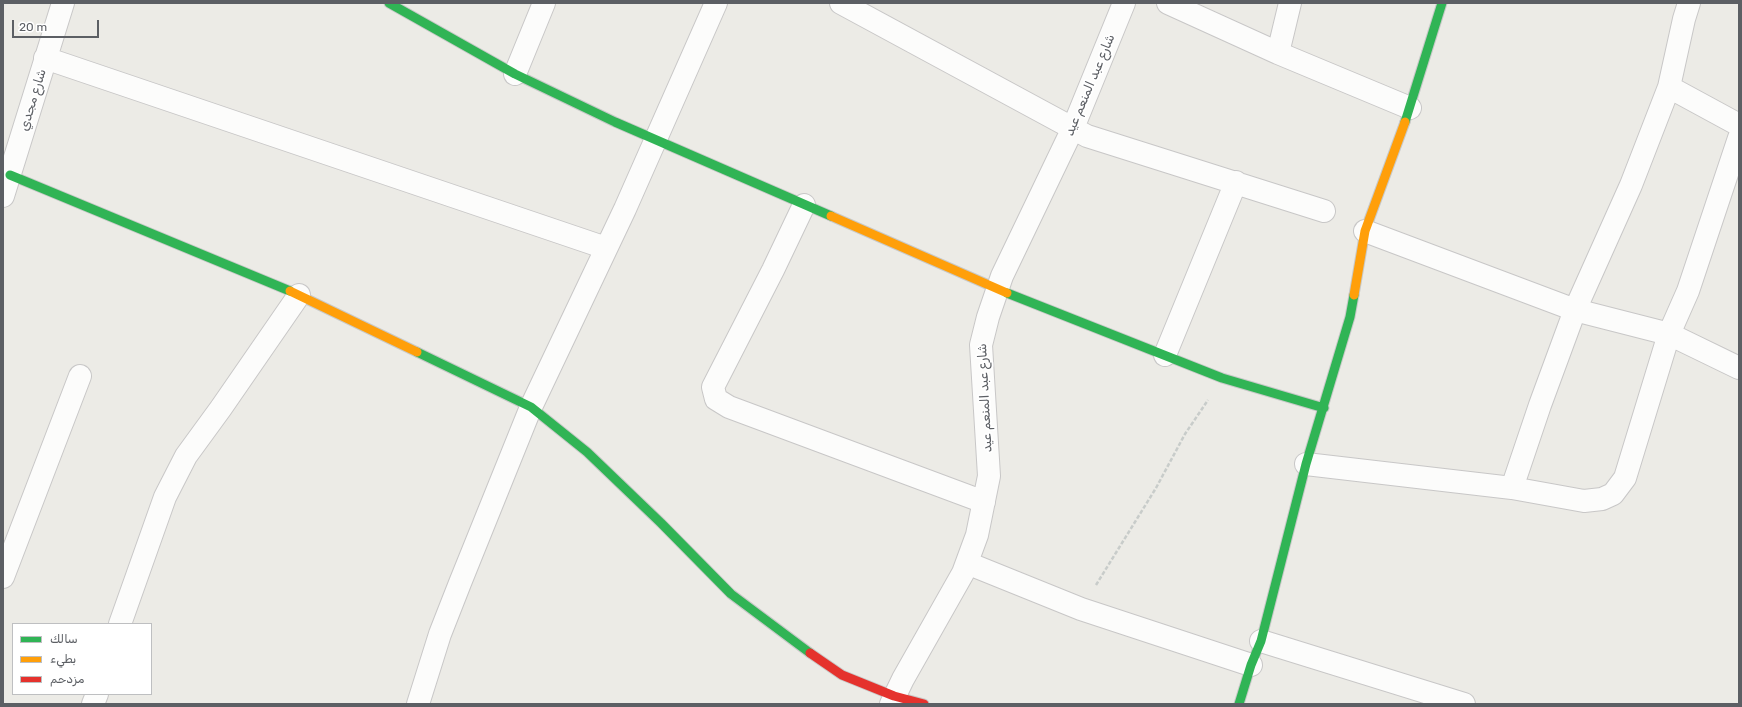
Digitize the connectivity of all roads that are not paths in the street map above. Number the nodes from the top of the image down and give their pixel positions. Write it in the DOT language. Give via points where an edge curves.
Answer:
graph roads {
  1 [pos="62,3"];
  2 [pos="389,3"];
  3 [pos="544,3"];
  4 [pos="716,3"];
  5 [pos="840,3"];
  6 [pos="1124,3"];
  7 [pos="1168,3"];
  8 [pos="1290,3"];
  9 [pos="1442,3"];
  10 [pos="1689,3"];
  11 [pos="1278,53"];
  12 [pos="45,58"];
  13 [pos="515,74"];
  14 [pos="1669,87"];
  15 [pos="1410,108"];
  16 [pos="1739,125"];
  17 [pos="1073,128"];
  18 [pos="1739,138"];
  19 [pos="655,140"];
  20 [pos="10,175"];
  21 [pos="1236,182"];
  22 [pos="3,196"];
  23 [pos="804,205"];
  24 [pos="1324,211"];
  25 [pos="1365,231"];
  26 [pos="606,248"];
  27 [pos="998,289"];
  28 [pos="298,295"];
  29 [pos="1575,310"];
  30 [pos="1668,334"];
  31 [pos="1165,355"];
  32 [pos="1739,368"];
  33 [pos="80,376"];
  34 [pos="531,407"];
  35 [pos="1324,408"];
  36 [pos="1306,464"];
  37 [pos="1512,488"];
  38 [pos="984,502"];
  39 [pos="967,563"];
  40 [pos="3,577"];
  41 [pos="120,623"];
  42 [pos="1261,641"];
  43 [pos="1251,665"];
  44 [pos="893,700"];
  45 [pos="418,704"];
  46 [pos="924,704"];
  47 [pos="1239,704"];
  48 [pos="1464,704"];
  1 -- 12 [label="street, شارع مجدي"];
  2 -- 13 [label="street"];
  3 -- 13 [label="street"];
  4 -- 19 [label="street"];
  5 -- 17 [label="street"];
  6 -- 17 [label="street, شارع عبد المنعم عيد"];
  7 -- 11 [label="street"];
  8 -- 11 [label="street"];
  9 -- 15 [label="street"];
  10 -- 14 [label="street"];
  11 -- 15 [label="street"];
  12 -- 20 [label="street, شارع مجدي"];
  12 -- 26 [label="street"];
  13 -- 19 [label="street"];
  14 -- 16 [label="street"];
  14 -- 29 [label="street" via="1630,185"];
  15 -- 25 [label="street"];
  17 -- 21 [label="street" via="1087,136"];
  17 -- 27 [label="street, شارع عبد المنعم عيد"];
  18 -- 30 [label="street" via="1688,291"];
  19 -- 23 [label="street"];
  19 -- 26 [label="street"];
  20 -- 22 [label="street, شارع مجدي"];
  20 -- 28 [label="street"];
  21 -- 24 [label="street"];
  21 -- 31 [label="street"];
  23 -- 27 [label="street"];
  23 -- 38 [label="street" via="713,387 716,399 729,407"];
  25 -- 29 [label="street"];
  25 -- 35 [label="street" via="1350,317"];
  26 -- 34 [label="street"];
  27 -- 31 [label="street"];
  27 -- 38 [label="street, شارع عبد المنعم عيد" via="981,345 989,476"];
  28 -- 34 [label="street"];
  28 -- 41 [label="street" via="186,456 165,497"];
  29 -- 30 [label="street"];
  29 -- 37 [label="street"];
  30 -- 32 [label="street"];
  30 -- 37 [label="street" via="1625,478 1613,494 1602,499 1584,501"];
  31 -- 35 [label="street" via="1222,378"];
  33 -- 40 [label="street"];
  34 -- 44 [label="street" via="587,452 732,594 842,675"];
  34 -- 45 [label="street" via="440,634"];
  35 -- 36 [label="street"];
  36 -- 37 [label="street"];
  36 -- 42 [label="street"];
  38 -- 39 [label="street, شارع عبد المنعم عيد" via="977,535"];
  39 -- 43 [label="street" via="1081,609"];
  39 -- 44 [label="street, شارع عبد المنعم عيد"];
  42 -- 43 [label="street"];
  42 -- 48 [label="street"];
  43 -- 47 [label="street"];
  44 -- 46 [label="street"];
}
